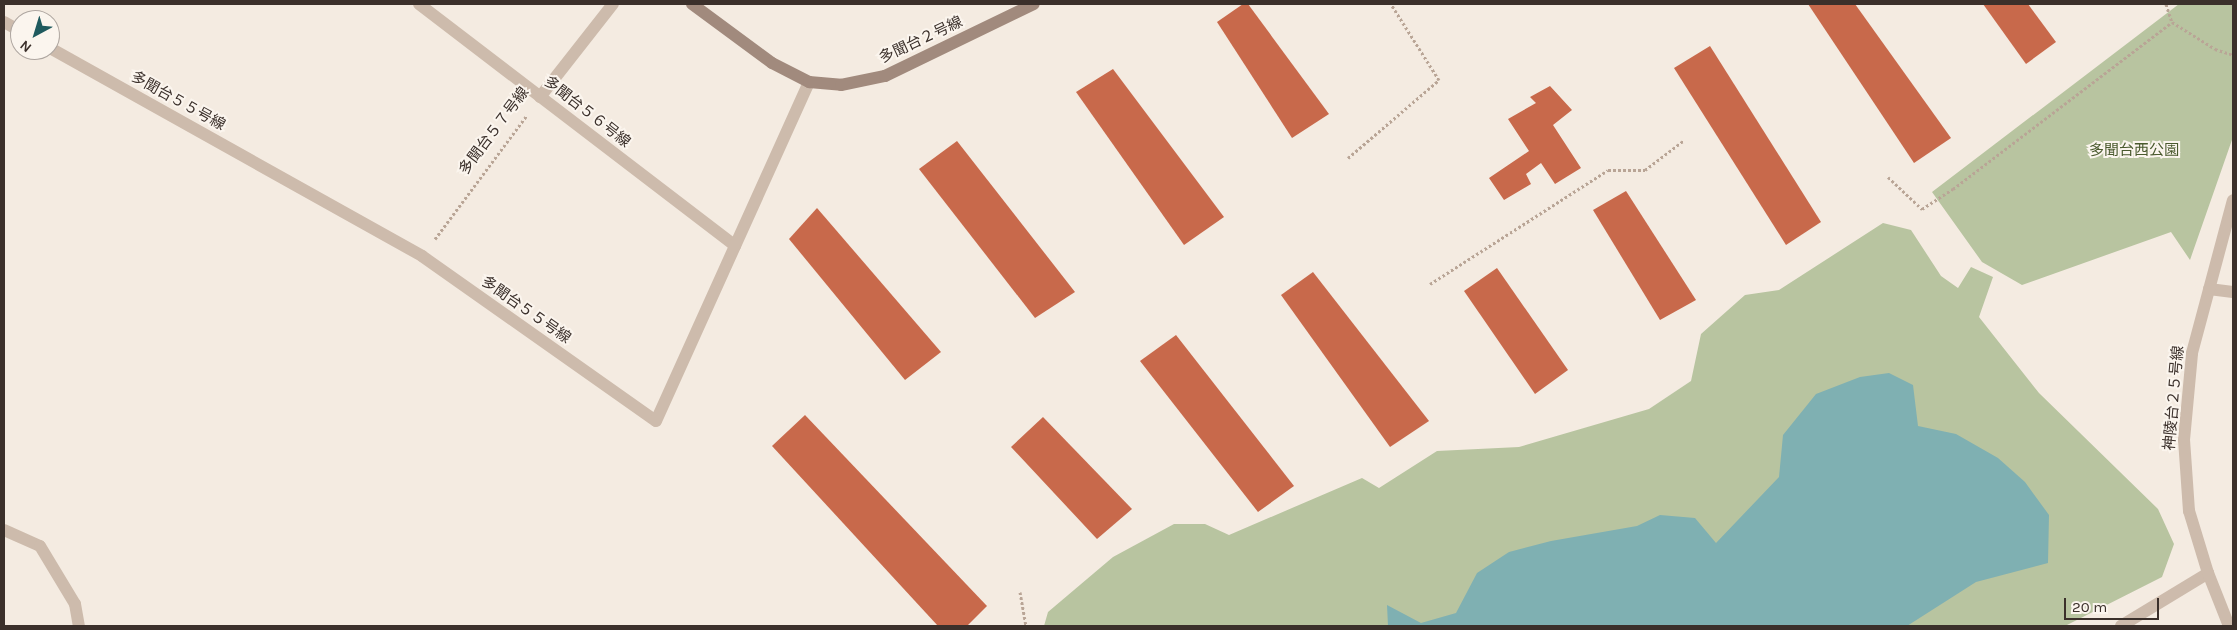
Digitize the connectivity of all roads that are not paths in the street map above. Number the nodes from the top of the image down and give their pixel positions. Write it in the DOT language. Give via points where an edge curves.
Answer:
graph roads {
  1 [pos="419,4"];
  2 [pos="614,4"];
  3 [pos="692,4"];
  4 [pos="1034,4"];
  5 [pos="60,54"];
  6 [pos="809,82"];
  7 [pos="540,96"];
  8 [pos="2233,200"];
  9 [pos="735,246"];
  10 [pos="2209,289"];
  11 [pos="2233,292"];
  12 [pos="4,530"];
  13 [pos="2208,573"];
  14 [pos="80,626"];
  15 [pos="2120,626"];
  16 [pos="2229,626"];
  1 -- 7 [label="street, 多聞台５６号線"];
  2 -- 7 [label="street, 多聞台５７号線"];
  3 -- 6 [label="street, 多聞台２号線" via="772,63"];
  4 -- 6 [label="street, 多聞台２号線" via="885,76 841,85"];
  5 -- 9 [label="street, 多聞台５５号線" via="422,256 656,421"];
  6 -- 9 [label="street, 多聞台５５号線"];
  7 -- 9 [label="street, 多聞台５６号線"];
  8 -- 10 [label="street, 神陵台２５号線"];
  10 -- 11 [label="street"];
  10 -- 13 [label="street, 神陵台２５号線" via="2192,353 2184,440 2189,511"];
  12 -- 14 [label="street" via="40,546 75,604"];
  13 -- 15 [label="street"];
  13 -- 16 [label="street, 神陵台２５号線"];
}
